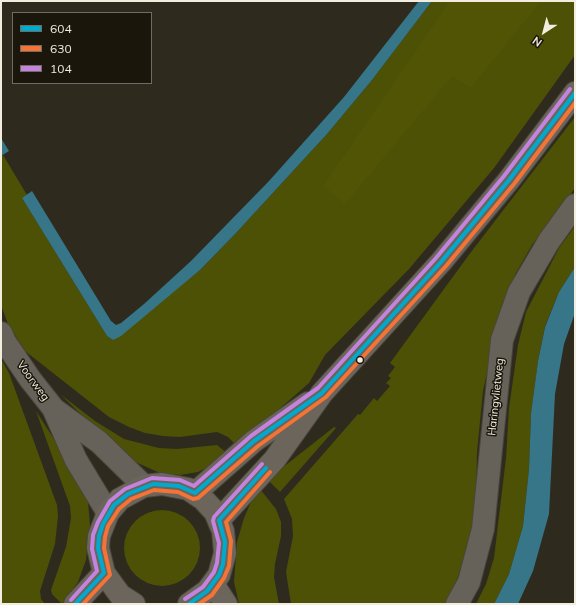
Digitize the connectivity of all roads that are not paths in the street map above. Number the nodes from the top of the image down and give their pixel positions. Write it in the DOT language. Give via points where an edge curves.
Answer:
graph roads {
  1 [pos="575,93"];
  2 [pos="575,206"];
  3 [pos="1,333"];
  4 [pos="322,393"];
  5 [pos="53,408"];
  6 [pos="144,486"];
  7 [pos="195,493"];
  8 [pos="108,513"];
  9 [pos="219,520"];
  10 [pos="104,573"];
  11 [pos="213,584"];
  12 [pos="128,603"];
  13 [pos="76,604"];
  14 [pos="189,604"];
  15 [pos="226,604"];
  16 [pos="457,604"];
  1 -- 4 [label="main road" via="509,180 441,262"];
  2 -- 16 [label="street, Haringvlietweg" via="549,241 519,292 502,340 483,529 469,582"];
  3 -- 5 [label="street, Voorweg" via="30,379"];
  4 -- 7 [label="main road" via="254,441"];
  4 -- 9 [label="main road" via="275,459"];
  5 -- 6 [label="street, Voorweg" via="99,442"];
  5 -- 8 [label="street, Voorweg" via="76,460"];
  6 -- 7 [label="main road" via="171,484"];
  6 -- 8 [label="main road" via="120,499"];
  7 -- 9 [label="main road" via="209,505"];
  8 -- 10 [label="main road" via="99,536 98,548"];
  9 -- 11 [label="main road" via="225,553 219,575"];
  10 -- 12 [label="main road"];
  10 -- 13 [label="main road"];
  11 -- 14 [label="main road" via="200,598"];
  11 -- 15 [label="main road"];
}
